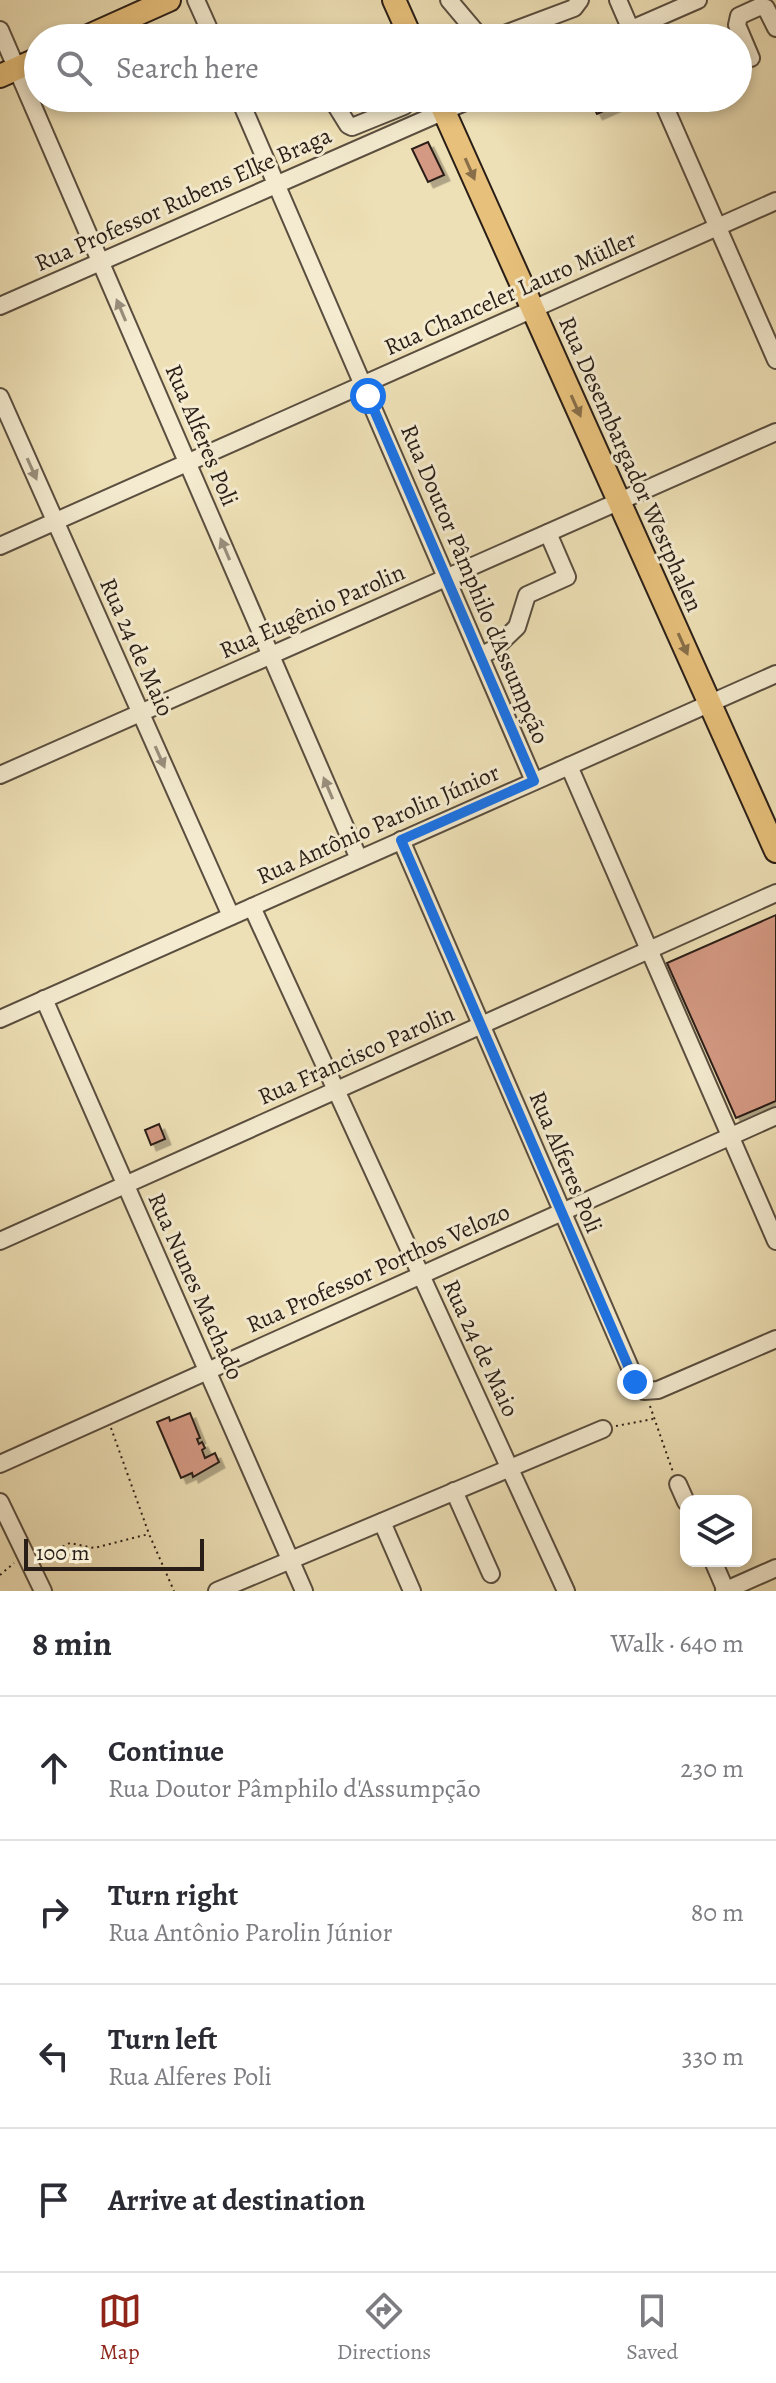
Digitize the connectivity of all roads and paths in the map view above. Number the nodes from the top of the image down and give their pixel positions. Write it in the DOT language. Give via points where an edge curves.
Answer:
graph roads {
  1 [pos="169,0"];
  2 [pos="196,0"];
  3 [pos="394,0"];
  4 [pos="580,0"];
  5 [pos="618,0"];
  6 [pos="698,0"];
  7 [pos="454,2"];
  8 [pos="744,5"];
  9 [pos="115,24"];
  10 [pos="207,24"];
  11 [pos="405,24"];
  12 [pos="470,24"];
  13 [pos="531,24"];
  14 [pos="629,24"];
  15 [pos="652,24"];
  16 [pos="737,24"];
  17 [pos="776,28"];
  18 [pos="0,30"];
  19 [pos="8,72"];
  20 [pos="24,105"];
  21 [pos="27,112"];
  22 [pos="245,112"];
  23 [pos="340,112"];
  24 [pos="389,112"];
  25 [pos="427,112"];
  26 [pos="444,112"];
  27 [pos="667,112"];
  28 [pos="276,185"];
  29 [pos="776,201"];
  30 [pos="718,227"];
  31 [pos="100,262"];
  32 [pos="0,306"];
  33 [pos="533,309"];
  34 [pos="776,360"];
  35 [pos="363,384"];
  36 [pos="0,397"];
  37 [pos="776,432"];
  38 [pos="187,462"];
  39 [pos="619,501"];
  40 [pos="55,521"];
  41 [pos="548,533"];
  42 [pos="0,546"];
  43 [pos="446,578"];
  44 [pos="271,655"];
  45 [pos="480,656"];
  46 [pos="776,674"];
  47 [pos="710,703"];
  48 [pos="140,713"];
  49 [pos="569,766"];
  50 [pos="0,775"];
  51 [pos="534,781"];
  52 [pos="401,840"];
  53 [pos="776,851"];
  54 [pos="359,859"];
  55 [pos="773,901"];
  56 [pos="252,907"];
  57 [pos="231,916"];
  58 [pos="649,950"];
  59 [pos="44,999"];
  60 [pos="0,1019"];
  61 [pos="481,1025"];
  62 [pos="336,1090"];
  63 [pos="776,1116"];
  64 [pos="730,1136"];
  65 [pos="125,1185"];
  66 [pos="562,1212"];
  67 [pos="0,1241"];
  68 [pos="776,1241"];
  69 [pos="421,1275"];
  70 [pos="776,1339"];
  71 [pos="207,1371"];
  72 [pos="644,1391"];
  73 [pos="107,1416"];
  74 [pos="654,1419"];
  75 [pos="603,1429"];
  76 [pos="0,1464"];
  77 [pos="509,1468"];
  78 [pos="678,1484"];
  79 [pos="454,1491"];
  80 [pos="683,1495"];
  81 [pos="0,1502"];
  82 [pos="382,1522"];
  83 [pos="149,1534"];
  84 [pos="27,1559"];
  85 [pos="291,1560"];
  86 [pos="716,1567"];
  87 [pos="776,1568"];
  88 [pos="491,1574"];
  89 [pos="0,1575"];
  90 [pos="43,1591"];
  91 [pos="174,1591"];
  92 [pos="217,1591"];
  93 [pos="304,1591"];
  94 [pos="412,1591"];
  95 [pos="566,1591"];
  96 [pos="726,1591"];
  1 -- 9 [label="main road"];
  2 -- 10 [label="street"];
  3 -- 11 [label="main road"];
  4 -- 13 [label="street" via="574,8"];
  5 -- 14 [label="street"];
  6 -- 15 [label="street"];
  7 -- 12 [label="street"];
  8 -- 16 [label="street"];
  8 -- 17 [label="street" via="766,8"];
  18 -- 19 [label="street, Rua Alferes Poli"];
  19 -- 20 [label="street, Rua Alferes Poli"];
  21 -- 31 [label="street, Rua Alferes Poli"];
  22 -- 28 [label="street, Rua Doutor Pâmphilo d'Assumpção"];
  23 -- 24 [label="street" via="352,127"];
  25 -- 28 [label="street, Rua Professor Rubens Elke Braga"];
  26 -- 33 [label="main road, Rua Desembargador Westphalen, one-way"];
  27 -- 30 [label="street"];
  28 -- 31 [label="street, Rua Professor Rubens Elke Braga"];
  28 -- 35 [label="street, Rua Doutor Pâmphilo d'Assumpção"];
  29 -- 30 [label="street, Rua Chanceler Lauro Müller"];
  30 -- 33 [label="street, Rua Chanceler Lauro Müller"];
  30 -- 34 [label="street"];
  31 -- 32 [label="street, Rua Professor Rubens Elke Braga"];
  38 -- 31 [label="street, Rua Alferes Poli, one-way"];
  33 -- 35 [label="street, Rua Chanceler Lauro Müller"];
  33 -- 39 [label="main road, Rua Desembargador Westphalen, one-way"];
  35 -- 38 [label="street, Rua Chanceler Lauro Müller"];
  35 -- 43 [label="street, Rua Doutor Pâmphilo d'Assumpção"];
  36 -- 40 [label="street, Rua 24 de Maio, one-way"];
  37 -- 39 [label="street, Rua Eugênio Parolin"];
  38 -- 40 [label="street, Rua Chanceler Lauro Müller"];
  44 -- 38 [label="street, Rua Alferes Poli, one-way"];
  39 -- 41 [label="street, Rua Eugênio Parolin"];
  39 -- 47 [label="main road, Rua Desembargador Westphalen, one-way"];
  40 -- 42 [label="street, Rua Chanceler Lauro Müller"];
  40 -- 48 [label="street, Rua 24 de Maio"];
  41 -- 43 [label="street, Rua Eugênio Parolin"];
  41 -- 45 [label="street" via="567,577 527,595 517,627"];
  43 -- 44 [label="street, Rua Eugênio Parolin"];
  43 -- 45 [label="street, Rua Doutor Pâmphilo d'Assumpção"];
  44 -- 48 [label="street, Rua Eugênio Parolin"];
  54 -- 44 [label="street, Rua Alferes Poli, one-way"];
  45 -- 51 [label="street, Rua Doutor Pâmphilo d'Assumpção"];
  46 -- 47 [label="street, Rua Antônio Parolin Júnior"];
  47 -- 49 [label="street, Rua Antônio Parolin Júnior"];
  47 -- 53 [label="main road, Rua Desembargador Westphalen"];
  48 -- 50 [label="street, Rua Eugênio Parolin"];
  48 -- 57 [label="street, Rua 24 de Maio, one-way"];
  49 -- 51 [label="street, Rua Antônio Parolin Júnior"];
  49 -- 58 [label="street, Rua Doutor Pâmphilo d'Assumpção"];
  51 -- 52 [label="street, Rua Antônio Parolin Júnior"];
  52 -- 54 [label="street, Rua Antônio Parolin Júnior"];
  52 -- 61 [label="street, Rua Alferes Poli"];
  54 -- 56 [label="street, Rua Antônio Parolin Júnior"];
  55 -- 58 [label="street, Rua Francisco Parolin"];
  56 -- 57 [label="street, Rua Antônio Parolin Júnior"];
  56 -- 62 [label="street, Rua 24 de Maio"];
  57 -- 59 [label="street, Rua Antônio Parolin Júnior"];
  58 -- 61 [label="street, Rua Francisco Parolin"];
  58 -- 64 [label="street, Rua Doutor Pâmphilo d'Assumpção"];
  59 -- 60 [label="street, Rua Antônio Parolin Júnior"];
  59 -- 65 [label="street, Rua Nunes Machado"];
  61 -- 62 [label="street, Rua Francisco Parolin"];
  61 -- 66 [label="street, Rua Alferes Poli"];
  62 -- 65 [label="street, Rua Francisco Parolin"];
  62 -- 69 [label="street, Rua 24 de Maio"];
  63 -- 64 [label="street, Rua Professor Porthos Velozo"];
  64 -- 66 [label="street, Rua Professor Porthos Velozo"];
  64 -- 68 [label="street, Rua Doutor Pâmphilo d'Assumpção"];
  65 -- 67 [label="street, Rua Francisco Parolin"];
  65 -- 71 [label="street, Rua Nunes Machado"];
  66 -- 69 [label="street, Rua Professor Porthos Velozo"];
  66 -- 72 [label="street, Rua Alferes Poli" via="635,1382"];
  69 -- 71 [label="street, Rua Professor Porthos Velozo"];
  69 -- 77 [label="street, Rua 24 de Maio"];
  70 -- 72 [label="street" via="658,1390"];
  71 -- 73 [label="street, Rua Professor Porthos Velozo"];
  71 -- 85 [label="street, Rua Nunes Machado"];
  72 -- 74 [label="path"];
  73 -- 76 [label="street, Rua Professor Porthos Velozo"];
  73 -- 83 [label="path"];
  74 -- 75 [label="path"];
  74 -- 78 [label="path"];
  75 -- 77 [label="street"];
  77 -- 79 [label="street"];
  77 -- 95 [label="street, Rua 24 de Maio"];
  78 -- 80 [label="street"];
  79 -- 82 [label="street"];
  79 -- 88 [label="street"];
  81 -- 84 [label="street"];
  82 -- 85 [label="street"];
  82 -- 94 [label="street"];
  83 -- 84 [label="path" via="94,1548 70,1543"];
  83 -- 91 [label="path"];
  84 -- 89 [label="path"];
  84 -- 90 [label="street"];
  85 -- 92 [label="street"];
  85 -- 93 [label="street, Rua Nunes Machado"];
  86 -- 96 [label="street"];
  87 -- 96 [label="street"];
}
